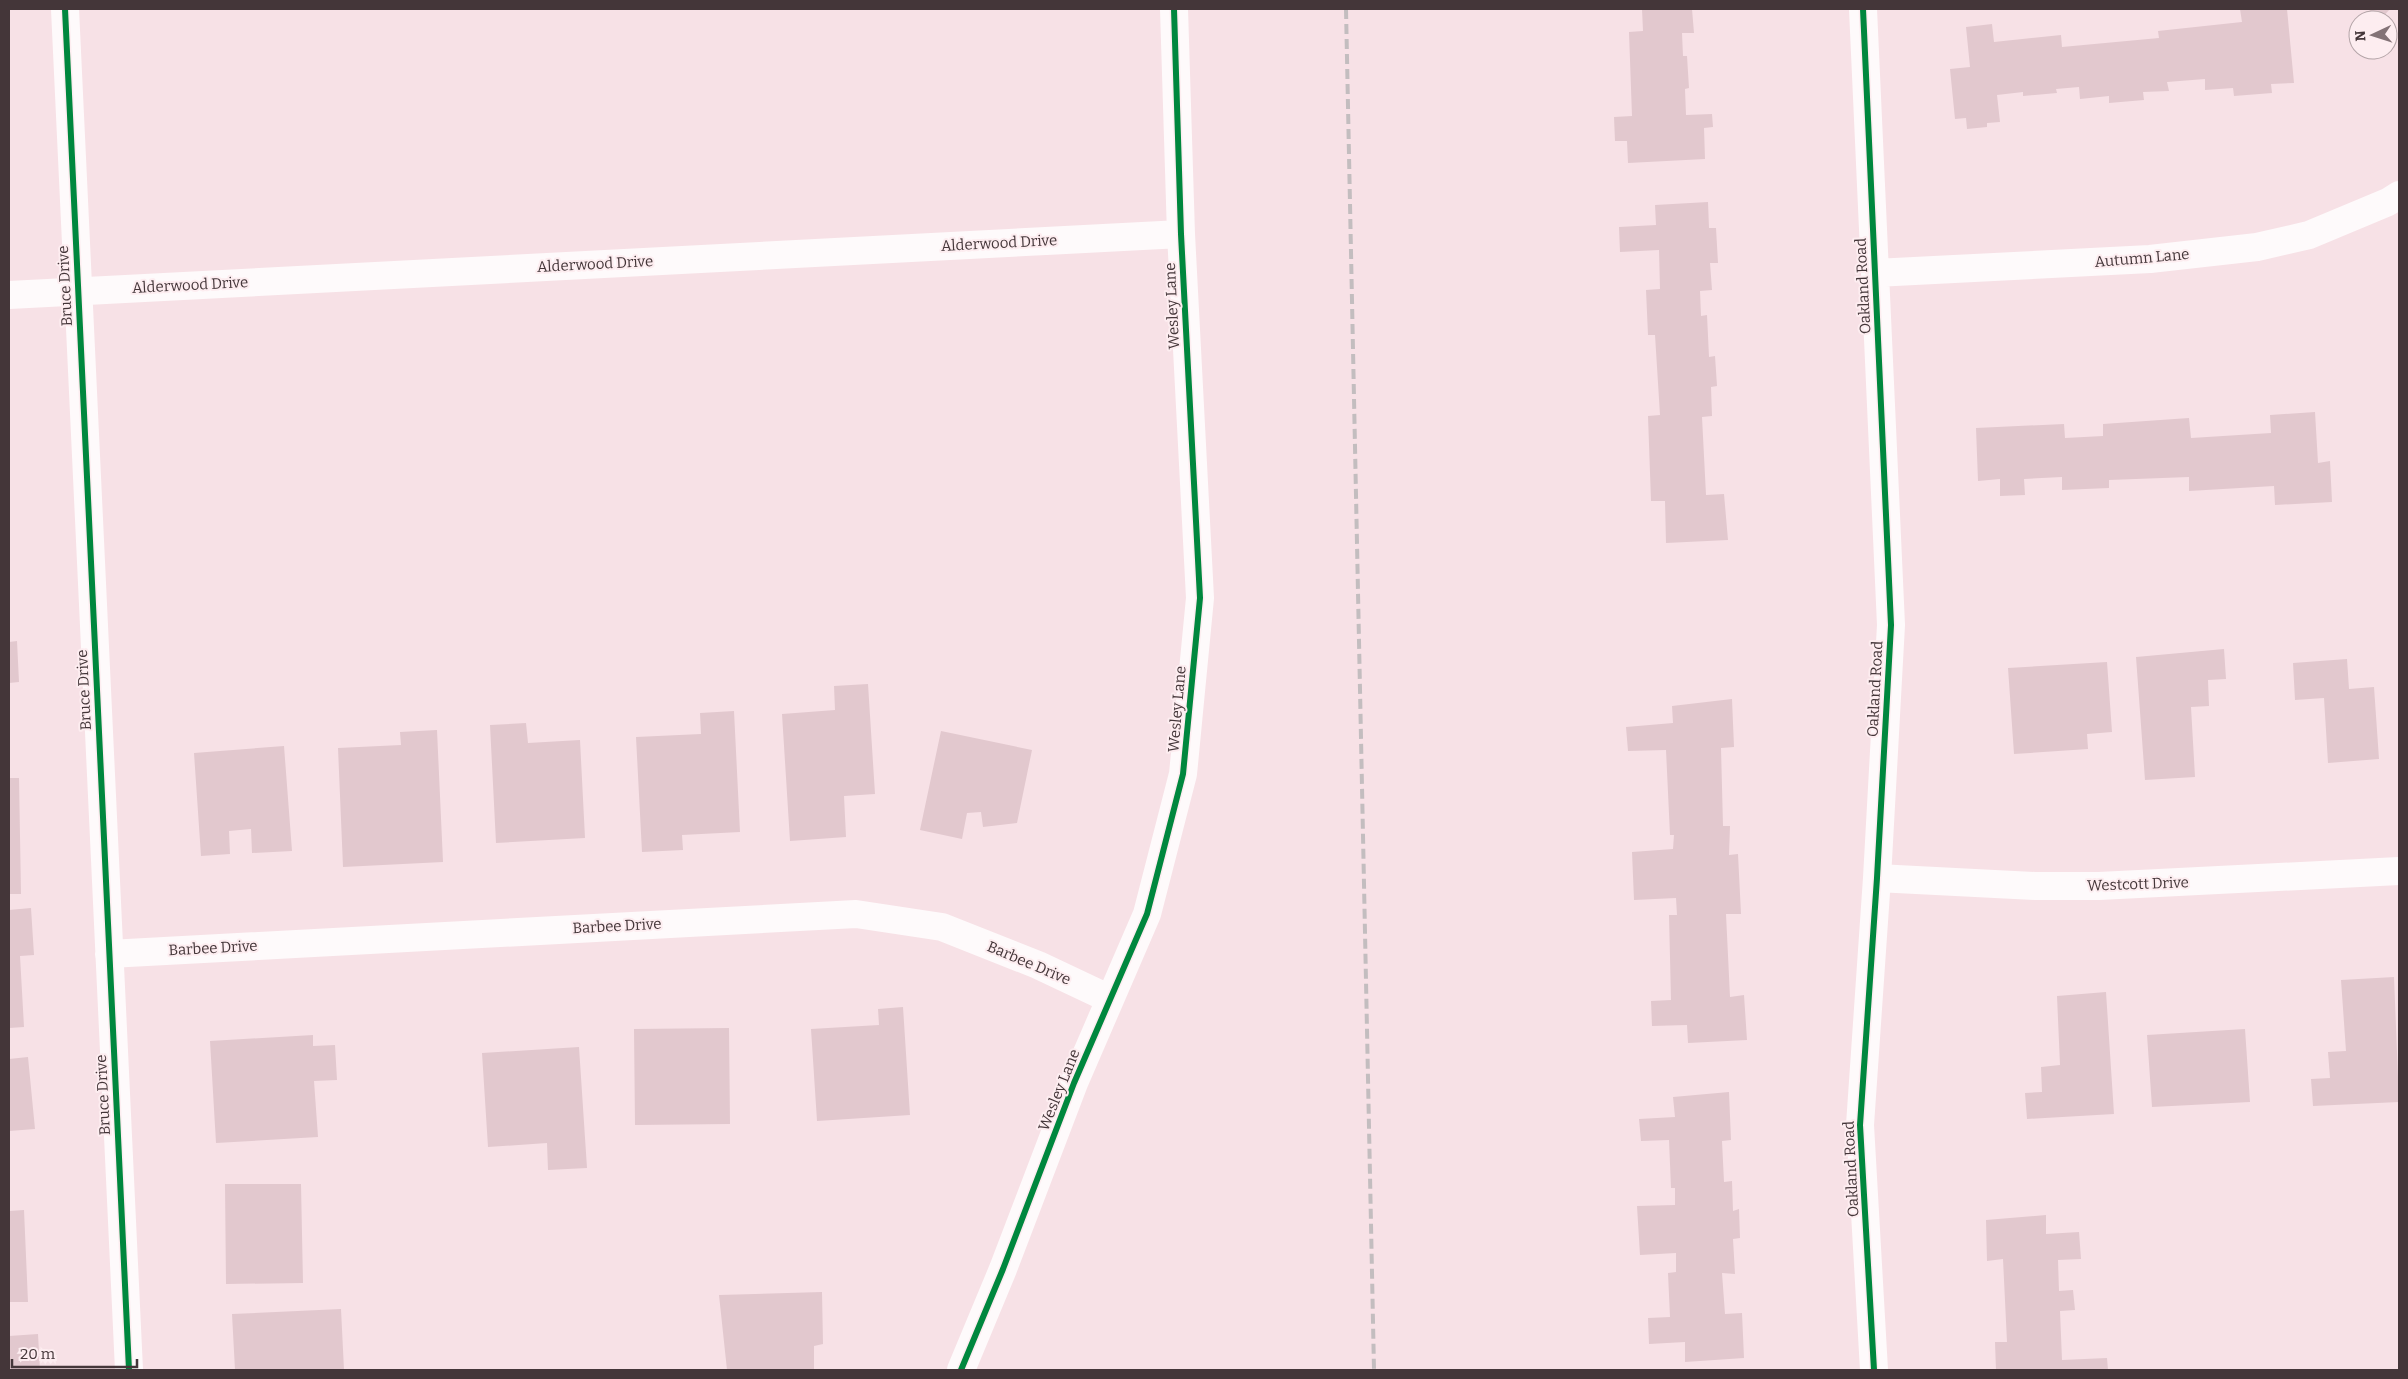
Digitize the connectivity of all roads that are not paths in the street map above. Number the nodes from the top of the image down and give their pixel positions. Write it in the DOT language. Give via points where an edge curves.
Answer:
graph roads {
  1 [pos="65,9"];
  2 [pos="1174,9"];
  3 [pos="1864,9"];
  4 [pos="2399,195"];
  5 [pos="1181,234"];
  6 [pos="1876,273"];
  7 [pos="78,291"];
  8 [pos="9,295"];
  9 [pos="2399,871"];
  10 [pos="1877,878"];
  11 [pos="109,954"];
  12 [pos="1110,999"];
  13 [pos="128,1370"];
  14 [pos="960,1370"];
  15 [pos="1874,1370"];
  1 -- 7 [label="street, Bruce Drive"];
  2 -- 5 [label="street, Wesley Lane"];
  3 -- 6 [label="street, Oakland Road"];
  4 -- 6 [label="street, Autumn Lane" via="2309,235 2257,247 2150,259"];
  5 -- 7 [label="street, Alderwood Drive"];
  5 -- 12 [label="street, Wesley Lane" via="1199,608 1183,774 1147,914"];
  6 -- 10 [label="street, Oakland Road" via="1891,625"];
  7 -- 8 [label="street, Alderwood Drive"];
  7 -- 11 [label="street, Bruce Drive"];
  9 -- 10 [label="street, Westcott Drive" via="2099,886"];
  10 -- 15 [label="street, Oakland Road" via="1860,1125"];
  11 -- 12 [label="street, Barbee Drive" via="856,914 942,927 1038,965"];
  11 -- 13 [label="street, Bruce Drive"];
  12 -- 14 [label="street, Wesley Lane"];
}
